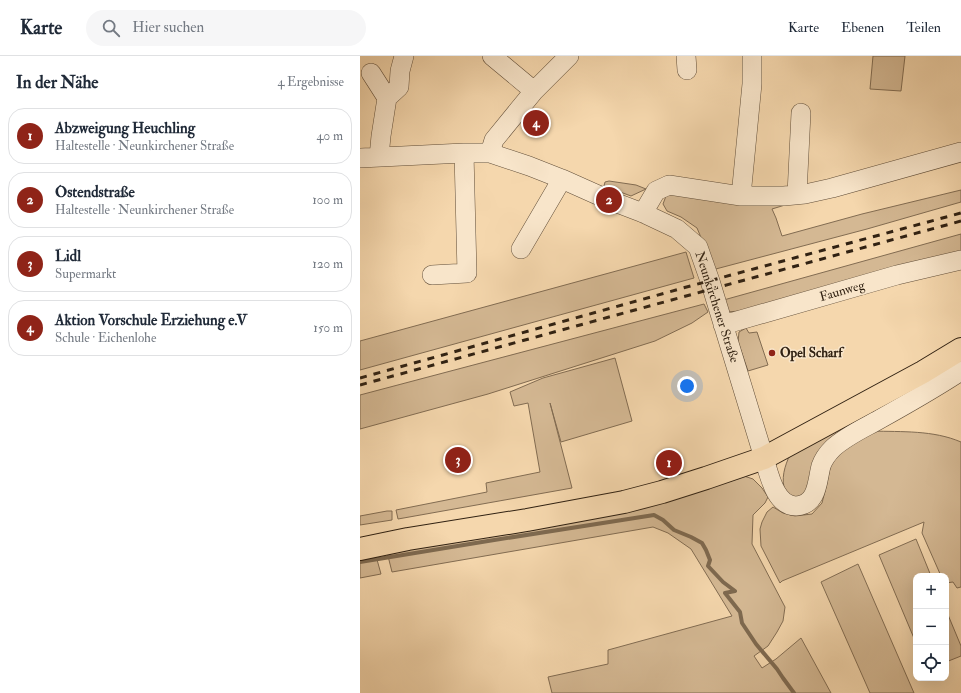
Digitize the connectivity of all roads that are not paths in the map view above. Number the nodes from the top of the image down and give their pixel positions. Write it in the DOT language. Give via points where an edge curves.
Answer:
graph roads {
  1 [pos="404,56"];
  2 [pos="492,56"];
  3 [pos="570,56"];
  4 [pos="752,56"];
  5 [pos="371,73"];
  6 [pos="534,91"];
  7 [pos="387,98"];
  8 [pos="801,113"];
  9 [pos="961,152"];
  10 [pos="464,153"];
  11 [pos="490,153"];
  12 [pos="379,157"];
  13 [pos="360,158"];
  14 [pos="562,179"];
  15 [pos="797,194"];
  16 [pos="741,196"];
  17 [pos="643,213"];
  18 [pos="521,249"];
  19 [pos="961,260"];
  20 [pos="432,275"];
  21 [pos="723,325"];
  22 [pos="961,336"];
  23 [pos="961,349"];
  24 [pos="961,371"];
  25 [pos="762,451"];
  26 [pos="360,538"];
  27 [pos="360,549"];
  1 -- 7 [label="street" via="400,71 400,87"];
  2 -- 6 [label="street"];
  3 -- 6 [label="street"];
  4 -- 16 [label="street" via="752,84"];
  5 -- 7 [label="street"];
  6 -- 11 [label="street" via="494,140"];
  7 -- 12 [label="street"];
  8 -- 15 [label="street"];
  9 -- 15 [label="street" via="832,188"];
  10 -- 11 [label="street, Neunkirchener Straße"];
  10 -- 12 [label="street, Neunkirchener Straße"];
  10 -- 20 [label="street" via="467,273"];
  11 -- 14 [label="street, Neunkirchener Straße"];
  12 -- 13 [label="street, Neunkirchener Straße"];
  14 -- 17 [label="street, Neunkirchener Straße"];
  14 -- 18 [label="street"];
  15 -- 16 [label="street"];
  16 -- 17 [label="street" via="669,185 656,191"];
  17 -- 21 [label="street, Neunkirchener Straße" via="677,229 698,247"];
  19 -- 21 [label="street, Faunweg" via="897,275"];
  21 -- 25 [label="street, Neunkirchener Straße"];
  22 -- 25 [label="main road"];
  23 -- 25 [label="main road" via="922,372"];
  24 -- 25 [label="street, Neunkirchener Straße" via="832,449 822,465 816,492 807,503 795,506 783,501 773,487"];
  25 -- 26 [label="main road" via="744,450 672,475 575,500"];
  25 -- 27 [label="main road" via="706,478 624,502"];
}
